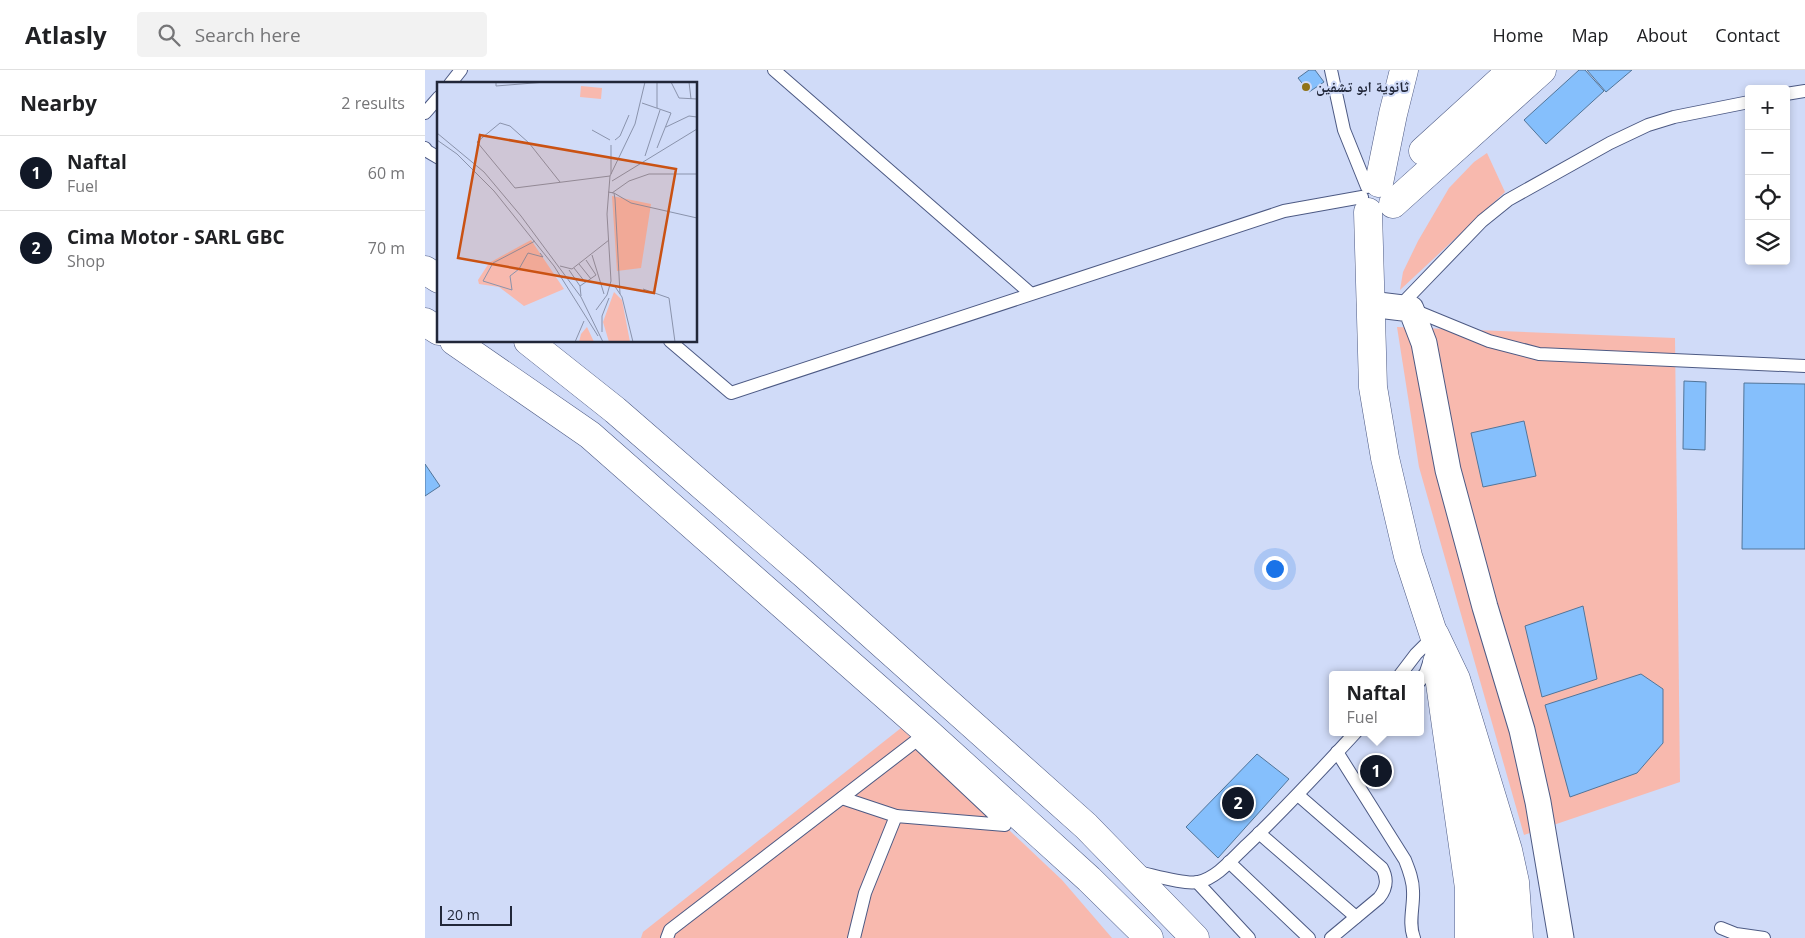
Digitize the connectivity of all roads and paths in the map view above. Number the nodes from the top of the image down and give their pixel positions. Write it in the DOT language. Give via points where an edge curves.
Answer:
graph roads {
  1 [pos="461,70"];
  2 [pos="774,70"];
  3 [pos="1331,70"];
  4 [pos="1404,70"];
  5 [pos="1512,70"];
  6 [pos="1542,70"];
  7 [pos="452,82"];
  8 [pos="1805,91"];
  9 [pos="1790,93"];
  10 [pos="437,99"];
  11 [pos="1745,103"];
  12 [pos="425,113"];
  13 [pos="425,148"];
  14 [pos="437,157"];
  15 [pos="1377,198"];
  16 [pos="425,270"];
  17 [pos="437,278"];
  18 [pos="1031,293"];
  19 [pos="1370,304"];
  20 [pos="1404,308"];
  21 [pos="425,322"];
  22 [pos="437,330"];
  23 [pos="454,342"];
  24 [pos="530,342"];
  25 [pos="671,342"];
  26 [pos="1805,366"];
  27 [pos="1435,635"];
  28 [pos="1403,671"];
  29 [pos="1427,686"];
  30 [pos="921,736"];
  31 [pos="1352,736"];
  32 [pos="1337,752"];
  33 [pos="1298,795"];
  34 [pos="842,798"];
  35 [pos="897,816"];
  36 [pos="1259,833"];
  37 [pos="1229,862"];
  38 [pos="1131,871"];
  39 [pos="1197,882"];
  40 [pos="1356,917"];
  41 [pos="1721,928"];
  42 [pos="1521,936"];
  43 [pos="667,938"];
  44 [pos="854,938"];
  45 [pos="1149,938"];
  46 [pos="1195,938"];
  47 [pos="1249,938"];
  48 [pos="1309,938"];
  49 [pos="1331,938"];
  50 [pos="1414,938"];
  51 [pos="1469,938"];
  52 [pos="1493,938"];
  53 [pos="1561,938"];
  54 [pos="1764,938"];
  1 -- 7 [label="lane"];
  2 -- 18 [label="lane"];
  3 -- 15 [label="lane" via="1344,130"];
  4 -- 15 [label="main road"];
  5 -- 15 [label="main road"];
  6 -- 15 [label="main road"];
  8 -- 9 [label="lane"];
  10 -- 12 [label="lane"];
  11 -- 20 [label="lane" via="1648,124 1508,200 1482,221"];
  13 -- 14 [label="lane"];
  15 -- 18 [label="lane" via="1284,211"];
  15 -- 19 [label="main road"];
  16 -- 17 [label="main road"];
  18 -- 25 [label="lane" via="731,393"];
  19 -- 20 [label="street"];
  19 -- 27 [label="main road" via="1373,387 1385,458 1408,556"];
  20 -- 26 [label="lane" via="1489,341 1539,354"];
  20 -- 53 [label="street" via="1424,343 1450,479 1522,730"];
  21 -- 22 [label="main road"];
  23 -- 30 [label="main road" via="591,435"];
  24 -- 38 [label="main road" via="615,410 798,569 1086,826"];
  27 -- 28 [label="lane"];
  27 -- 29 [label="main road"];
  27 -- 42 [label="main road" via="1456,679 1502,828 1515,882"];
  27 -- 52 [label="main road" via="1483,827"];
  29 -- 51 [label="main road" via="1469,888"];
  30 -- 34 [label="lane"];
  30 -- 35 [label="lane" via="1005,825"];
  30 -- 45 [label="main road" via="1089,879"];
  31 -- 32 [label="lane"];
  32 -- 33 [label="lane"];
  32 -- 50 [label="lane" via="1410,872"];
  33 -- 36 [label="lane"];
  33 -- 40 [label="lane" via="1386,875 1384,891 1379,898"];
  34 -- 35 [label="lane"];
  34 -- 43 [label="lane" via="670,930"];
  35 -- 44 [label="lane" via="865,893"];
  36 -- 37 [label="lane"];
  36 -- 40 [label="lane"];
  37 -- 39 [label="lane"];
  37 -- 48 [label="lane"];
  38 -- 39 [label="lane"];
  38 -- 46 [label="main road"];
  39 -- 47 [label="lane"];
  40 -- 49 [label="lane"];
  41 -- 54 [label="lane"];
}
